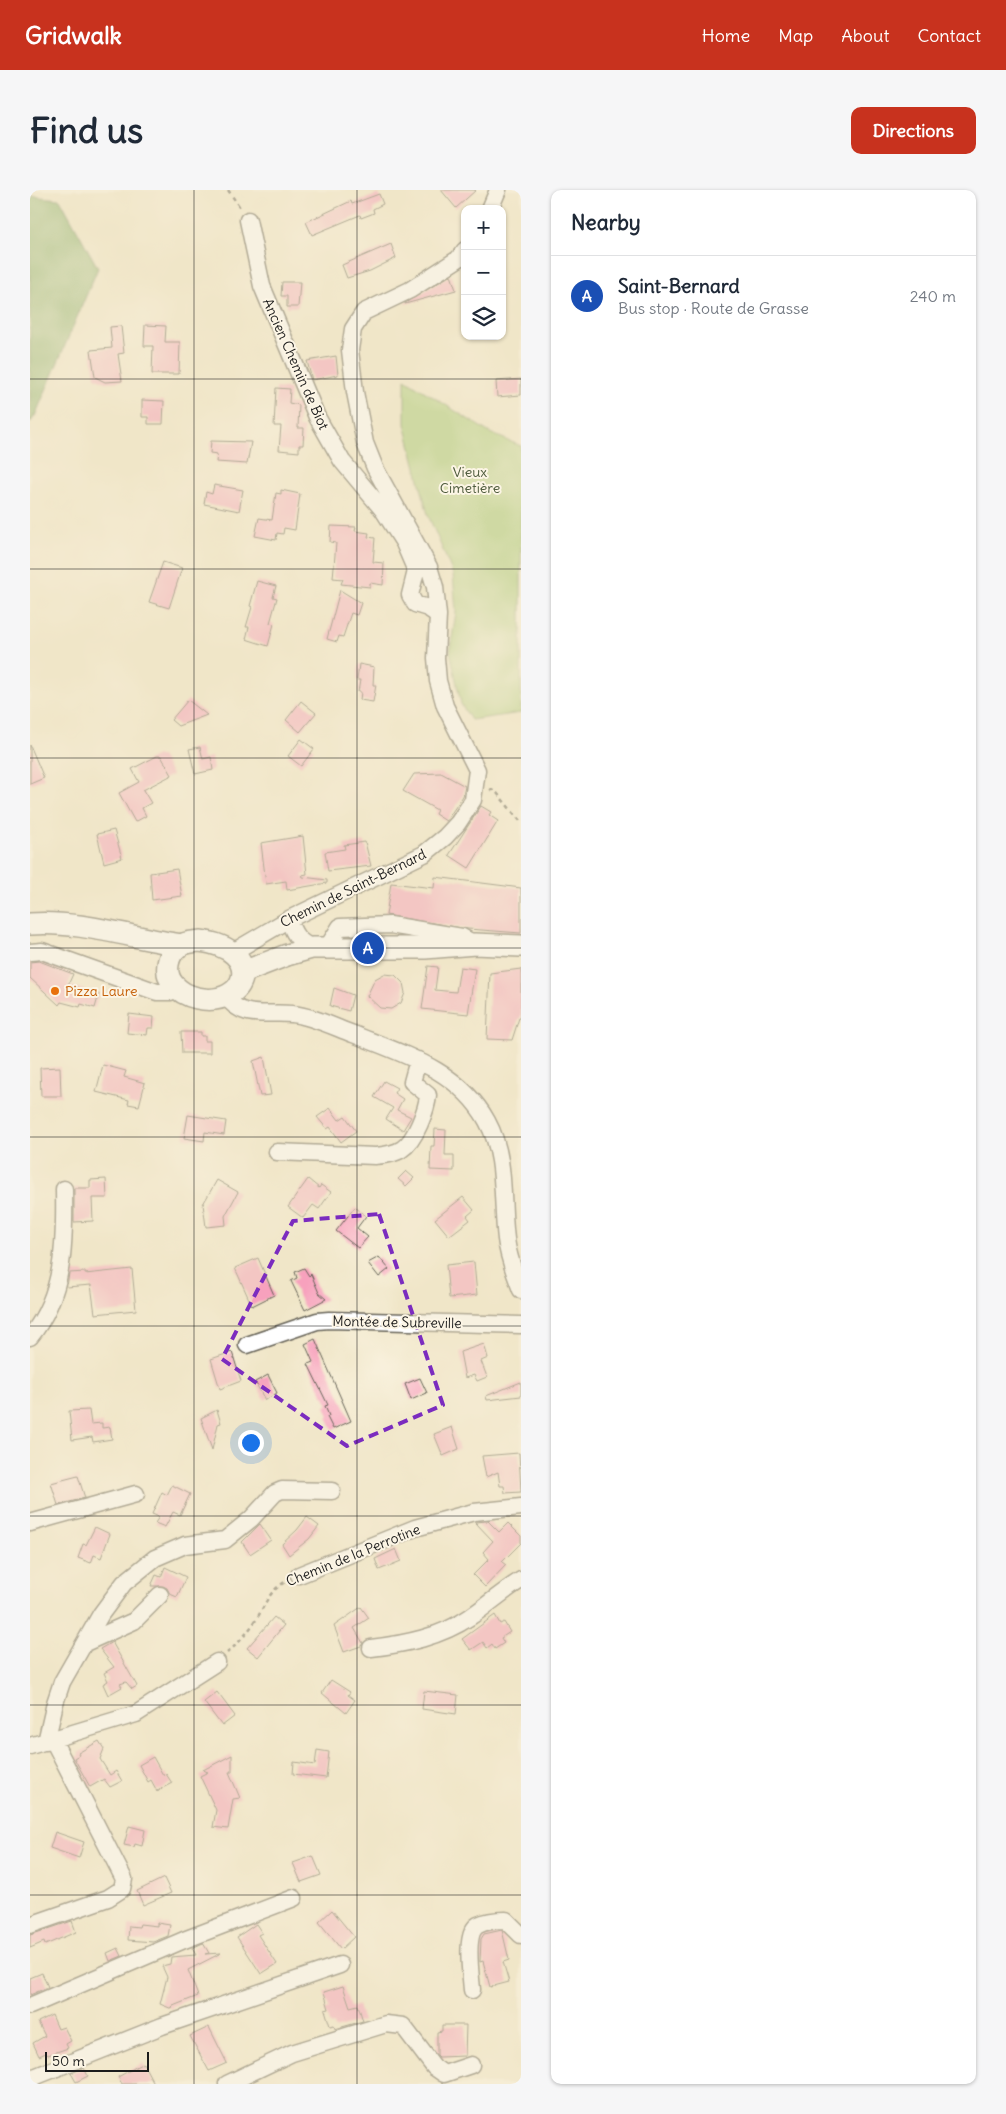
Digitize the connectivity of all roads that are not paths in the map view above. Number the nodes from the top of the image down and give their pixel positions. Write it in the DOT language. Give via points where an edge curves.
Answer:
graph roads {
  1 [pos="498,190"];
  2 [pos="492,205"];
  3 [pos="248,220"];
  4 [pos="461,255"];
  5 [pos="438,615"];
  6 [pos="290,919"];
  7 [pos="30,924"];
  8 [pos="141,939"];
  9 [pos="182,945"];
  10 [pos="521,946"];
  11 [pos="320,948"];
  12 [pos="30,952"];
  13 [pos="233,952"];
  14 [pos="167,967"];
  15 [pos="243,972"];
  16 [pos="178,989"];
  17 [pos="226,996"];
  18 [pos="418,1060"];
  19 [pos="277,1152"];
  20 [pos="64,1189"];
  21 [pos="521,1290"];
  22 [pos="521,1325"];
  23 [pos="30,1337"];
  24 [pos="247,1345"];
  25 [pos="332,1491"];
  26 [pos="136,1494"];
  27 [pos="521,1507"];
  28 [pos="30,1523"];
  29 [pos="299,1574"];
  30 [pos="521,1580"];
  31 [pos="160,1595"];
  32 [pos="85,1643"];
  33 [pos="371,1648"];
  34 [pos="217,1662"];
  35 [pos="50,1741"];
  36 [pos="30,1746"];
  37 [pos="294,1898"];
  38 [pos="30,1925"];
  39 [pos="521,1935"];
  40 [pos="340,1965"];
  41 [pos="472,1990"];
  42 [pos="30,2006"];
  43 [pos="471,2066"];
  44 [pos="35,2078"];
  45 [pos="227,2084"];
  1 -- 2 [label="street"];
  3 -- 5 [label="street, Ancien Chemin de Biot" via="262,286 317,417 342,461 404,543 416,571 410,595 415,604"];
  4 -- 5 [label="street, Chemin de Saint-Bernard" via="410,290 364,312 353,330 350,350 354,392 365,443 375,468 429,567"];
  5 -- 6 [label="street, Chemin de Saint-Bernard" via="438,681 445,706 476,770 473,800 458,823 424,854"];
  6 -- 11 [label="street" via="295,936 301,942"];
  6 -- 13 [label="street, Chemin de Saint-Bernard"];
  7 -- 8 [label="main road" via="84,926"];
  8 -- 9 [label="main road"];
  8 -- 14 [label="main road" via="156,951"];
  9 -- 13 [label="main road" via="200,941"];
  9 -- 14 [label="main road" via="174,951"];
  10 -- 11 [label="main road"];
  11 -- 15 [label="main road" via="287,955"];
  12 -- 16 [label="street" via="42,951 157,992"];
  13 -- 15 [label="main road" via="242,963"];
  14 -- 16 [label="main road" via="168,976"];
  15 -- 17 [label="main road" via="240,984"];
  16 -- 17 [label="main road" via="205,1000"];
  17 -- 18 [label="street" via="242,1011 293,1014"];
  18 -- 19 [label="street" via="412,1082 428,1095 427,1103 412,1139 402,1149 375,1156"];
  18 -- 21 [label="street" via="457,1084 488,1122 499,1152 506,1241"];
  20 -- 23 [label="street" via="65,1241 60,1273"];
  22 -- 24 [label="street, Montée de Subreville" via="329,1320 317,1321"];
  25 -- 32 [label="street" via="276,1492 251,1520 225,1540 185,1546 155,1558 124,1583"];
  26 -- 28 [label="street"];
  27 -- 29 [label="street, Chemin de la Perrotine" via="474,1512 415,1528"];
  30 -- 33 [label="street" via="450,1628 416,1640"];
  31 -- 32 [label="street" via="134,1621"];
  32 -- 35 [label="street" via="62,1682 55,1703"];
  34 -- 35 [label="street" via="136,1714"];
  35 -- 36 [label="street"];
  35 -- 38 [label="street" via="124,1879 122,1889 108,1898"];
  37 -- 42 [label="street" via="184,1940"];
  39 -- 41 [label="street" via="506,1920 478,1925 472,1931 469,1940"];
  40 -- 44 [label="street" via="162,2026"];
  43 -- 45 [label="street" via="444,2074 434,2067 403,2026 386,2024 292,2053"];
}
